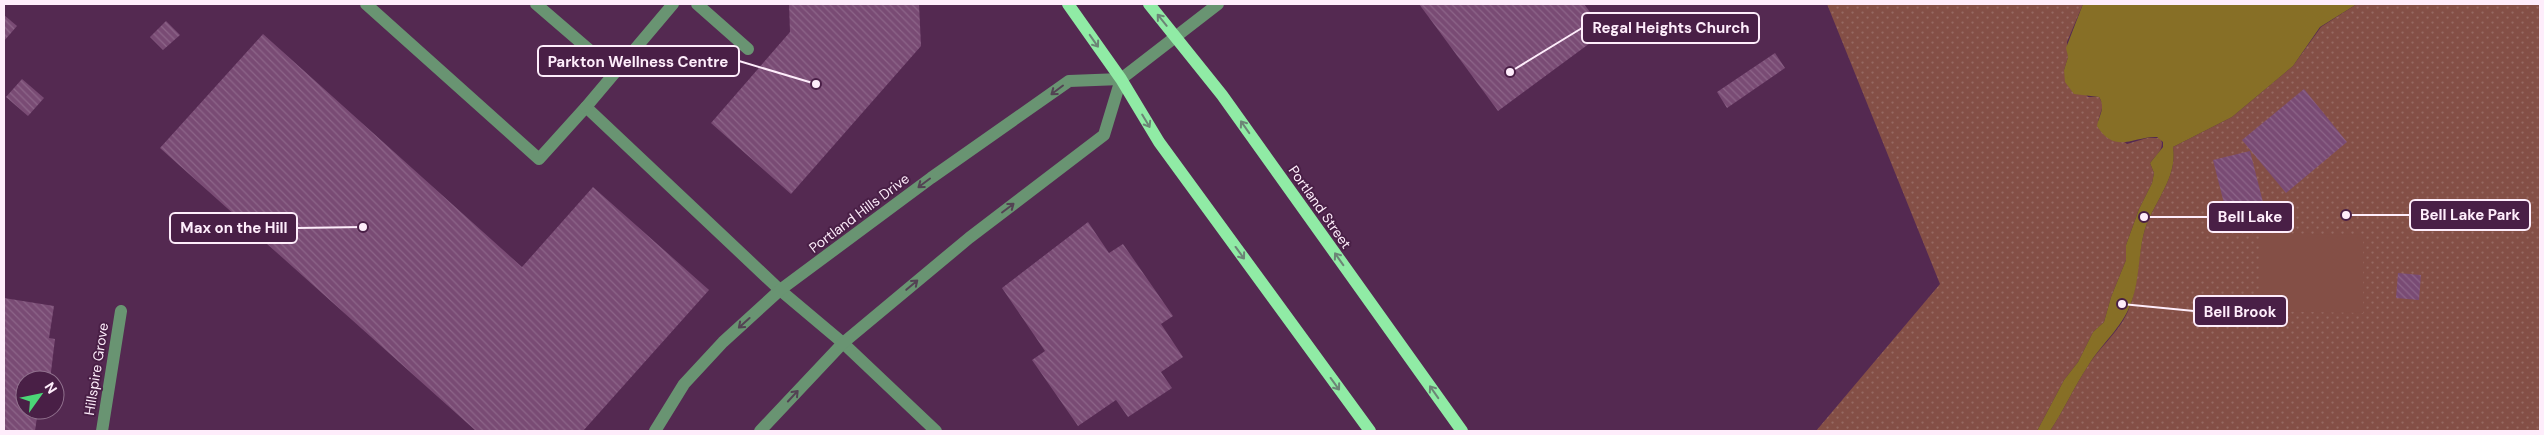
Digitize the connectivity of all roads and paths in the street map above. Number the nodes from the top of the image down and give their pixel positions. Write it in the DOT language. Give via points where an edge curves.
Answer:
graph roads {
  1 [pos="366,4"];
  2 [pos="536,4"];
  3 [pos="673,4"];
  4 [pos="697,4"];
  5 [pos="1068,4"];
  6 [pos="1149,4"];
  7 [pos="1218,4"];
  8 [pos="1175,36"];
  9 [pos="748,49"];
  10 [pos="615,72"];
  11 [pos="1120,79"];
  12 [pos="586,107"];
  13 [pos="780,290"];
  14 [pos="121,311"];
  15 [pos="843,343"];
  16 [pos="102,431"];
  17 [pos="655,431"];
  18 [pos="760,431"];
  19 [pos="936,431"];
  20 [pos="1370,431"];
  21 [pos="1462,431"];
  1 -- 12 [label="street" via="539,159"];
  2 -- 10 [label="street"];
  3 -- 10 [label="street"];
  4 -- 9 [label="street"];
  5 -- 11 [label="main road, one-way"];
  8 -- 6 [label="main road, Portland Street, one-way"];
  7 -- 8 [label="street"];
  8 -- 11 [label="street"];
  21 -- 8 [label="main road, Portland Street, one-way" via="1222,95"];
  10 -- 12 [label="street"];
  11 -- 13 [label="street, Portland Hills Drive, one-way" via="1069,81"];
  15 -- 11 [label="street, one-way" via="969,238 1104,135"];
  11 -- 20 [label="main road, one-way" via="1159,142"];
  12 -- 13 [label="street"];
  13 -- 15 [label="street"];
  13 -- 17 [label="street, Portland Hills Drive, one-way" via="723,342 684,384"];
  14 -- 16 [label="street, Hillspire Grove"];
  18 -- 15 [label="street, one-way"];
  15 -- 19 [label="street"];
}
